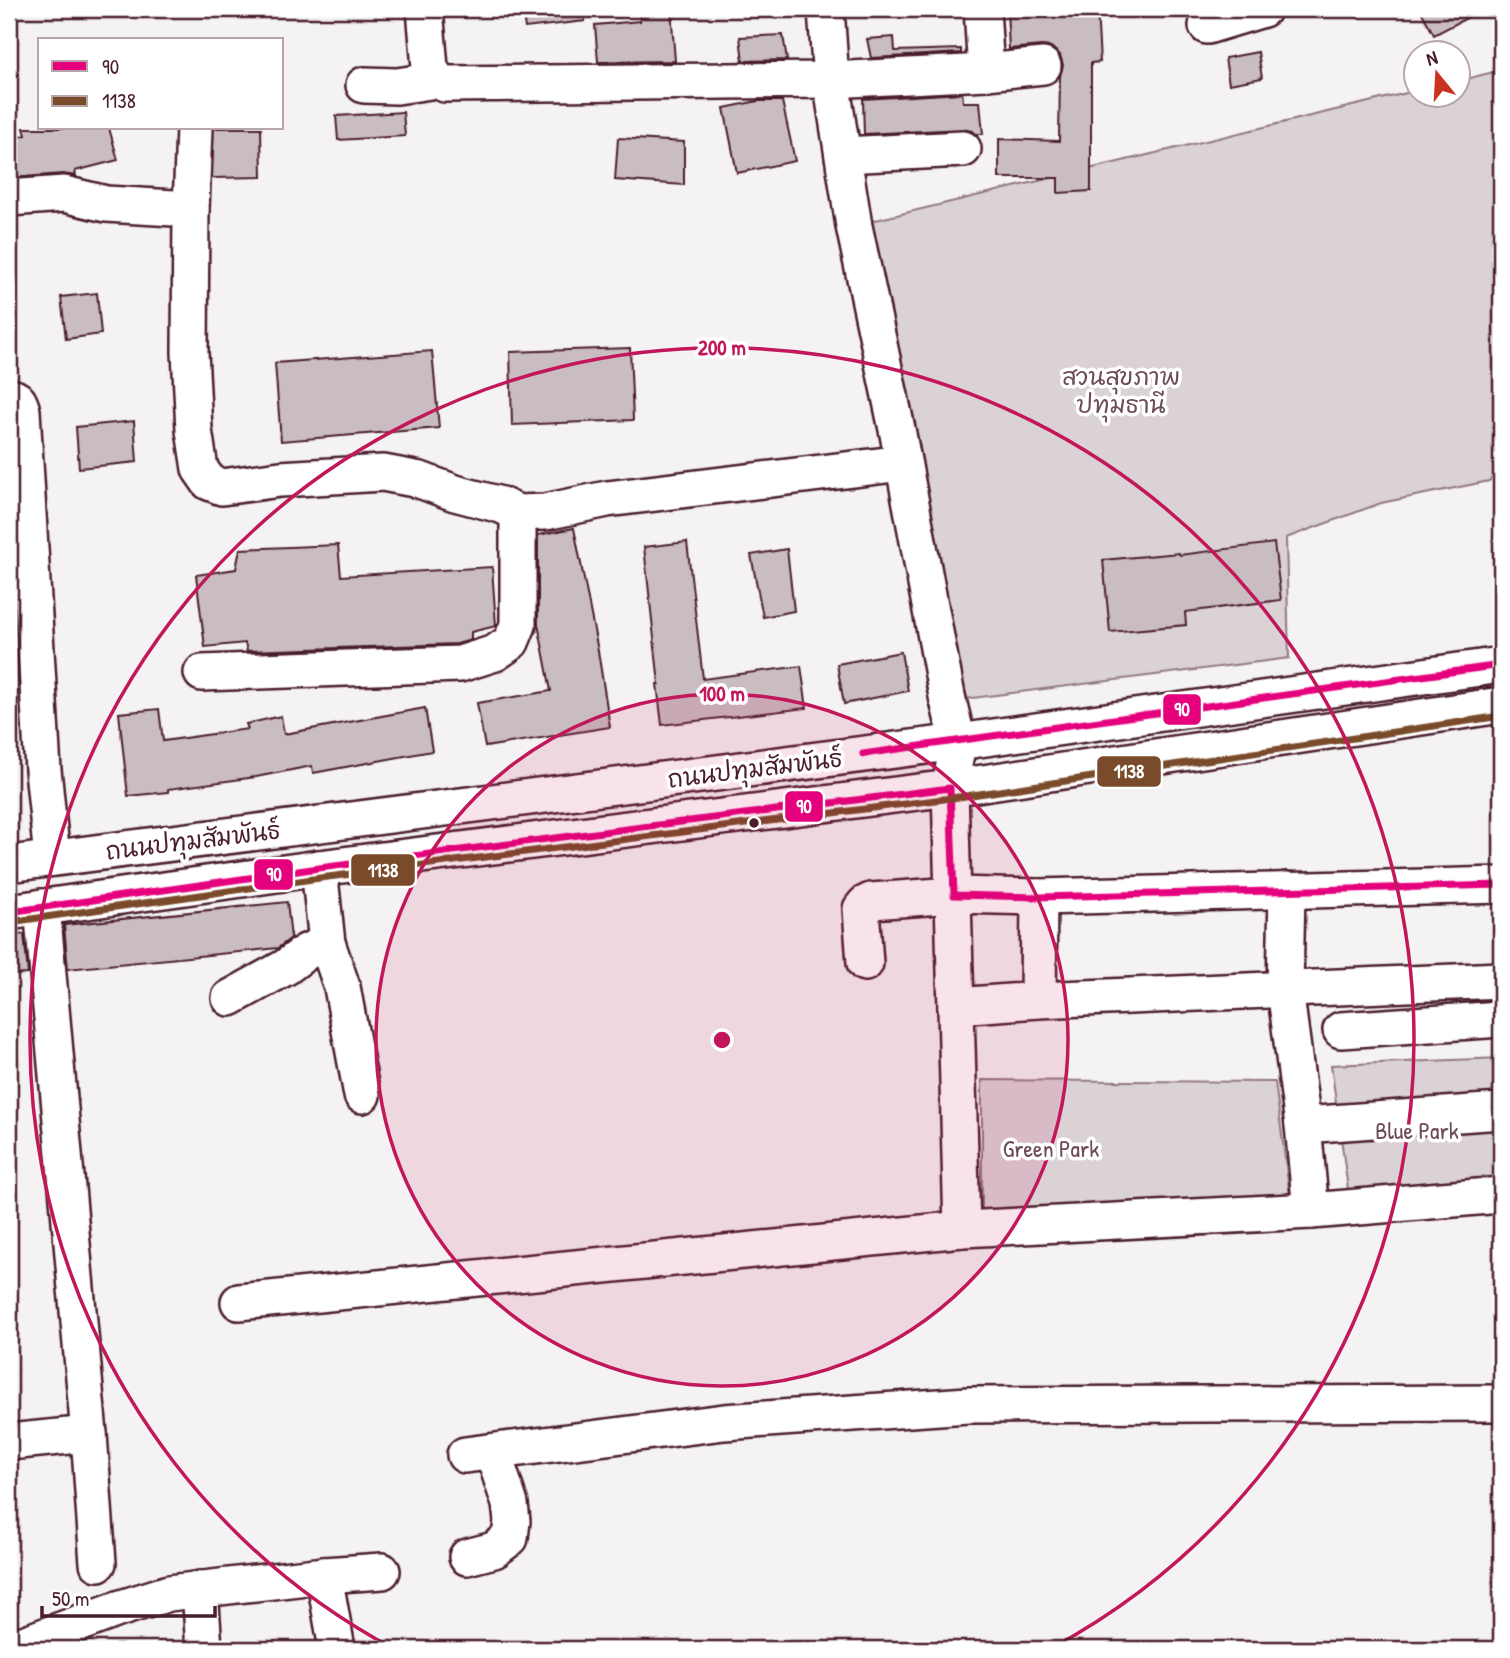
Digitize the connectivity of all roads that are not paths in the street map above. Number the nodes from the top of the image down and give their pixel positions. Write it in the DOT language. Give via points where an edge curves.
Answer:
graph roads {
  1 [pos="425,9"];
  2 [pos="826,9"];
  3 [pos="982,9"];
  4 [pos="1263,9"];
  5 [pos="1207,26"];
  6 [pos="1043,66"];
  7 [pos="986,72"];
  8 [pos="437,80"];
  9 [pos="831,80"];
  10 [pos="364,85"];
  11 [pos="194,130"];
  12 [pos="964,149"];
  13 [pos="843,155"];
  14 [pos="9,198"];
  15 [pos="191,209"];
  16 [pos="9,397"];
  17 [pos="903,463"];
  18 [pos="518,513"];
  19 [pos="1501,665"];
  20 [pos="202,673"];
  21 [pos="1501,705"];
  22 [pos="958,742"];
  23 [pos="950,788"];
  24 [pos="52,858"];
  25 [pos="9,864"];
  26 [pos="319,868"];
  27 [pos="1501,886"];
  28 [pos="1287,890"];
  29 [pos="954,895"];
  30 [pos="1039,897"];
  31 [pos="25,910"];
  32 [pos="327,943"];
  33 [pos="865,962"];
  34 [pos="1501,980"];
  35 [pos="1386,984"];
  36 [pos="1285,989"];
  37 [pos="230,998"];
  38 [pos="1038,1000"];
  39 [pos="956,1006"];
  40 [pos="1501,1019"];
  41 [pos="1392,1026"];
  42 [pos="1341,1030"];
  43 [pos="362,1095"];
  44 [pos="1501,1111"];
  45 [pos="1303,1125"];
  46 [pos="1501,1195"];
  47 [pos="1311,1211"];
  48 [pos="962,1229"];
  49 [pos="239,1302"];
  50 [pos="1501,1403"];
  51 [pos="89,1434"];
  52 [pos="9,1442"];
  53 [pos="467,1557"];
  54 [pos="98,1563"];
  55 [pos="382,1571"];
  56 [pos="324,1575"];
  57 [pos="200,1590"];
  58 [pos="31,1645"];
  59 [pos="204,1649"];
  60 [pos="337,1649"];
  1 -- 8 [label="street" via="430,68"];
  2 -- 9 [label="street"];
  3 -- 7 [label="street"];
  4 -- 5 [label="street"];
  6 -- 7 [label="street"];
  7 -- 9 [label="street"];
  8 -- 9 [label="street" via="444,84"];
  8 -- 10 [label="street"];
  9 -- 13 [label="street"];
  11 -- 15 [label="street"];
  12 -- 13 [label="street"];
  13 -- 17 [label="street"];
  14 -- 15 [label="street" via="64,194 106,204"];
  15 -- 18 [label="street" via="194,430 200,470 209,482 222,487 383,473 420,480"];
  16 -- 24 [label="street" via="16,398 22,411"];
  17 -- 18 [label="street"];
  17 -- 22 [label="street"];
  18 -- 20 [label="street" via="518,625 511,642 495,653 460,664"];
  19 -- 22 [label="street, ถนนปทุมสัมพันธ์"];
  21 -- 23 [label="street, ถนนปทุมสัมพันธ์"];
  22 -- 23 [label="street"];
  22 -- 24 [label="street, ถนนปทุมสัมพันธ์"];
  23 -- 26 [label="street, ถนนปทุมสัมพันธ์"];
  23 -- 29 [label="street"];
  24 -- 25 [label="street, ถนนปทุมสัมพันธ์"];
  26 -- 31 [label="street, ถนนปทุมสัมพันธ์"];
  26 -- 32 [label="street"];
  27 -- 28 [label="street"];
  28 -- 30 [label="street"];
  28 -- 36 [label="street"];
  29 -- 30 [label="street"];
  29 -- 33 [label="street" via="865,904 860,916"];
  29 -- 39 [label="street"];
  30 -- 38 [label="street"];
  31 -- 51 [label="street"];
  32 -- 37 [label="street"];
  32 -- 43 [label="street" via="342,987"];
  34 -- 35 [label="street"];
  35 -- 36 [label="street"];
  35 -- 41 [label="street"];
  36 -- 38 [label="street"];
  36 -- 45 [label="street"];
  38 -- 39 [label="street"];
  39 -- 48 [label="street"];
  40 -- 41 [label="street"];
  41 -- 42 [label="street"];
  44 -- 45 [label="street"];
  45 -- 47 [label="street"];
  46 -- 47 [label="street"];
  47 -- 48 [label="street"];
  48 -- 49 [label="street"];
  50 -- 53 [label="street" via="968,1405 724,1423 479,1453 510,1504 512,1521 510,1538 494,1550"];
  51 -- 52 [label="street"];
  51 -- 54 [label="street"];
  55 -- 56 [label="street"];
  56 -- 57 [label="street"];
  56 -- 60 [label="street"];
  57 -- 58 [label="street" via="169,1593 118,1609"];
  57 -- 59 [label="street"];
}
